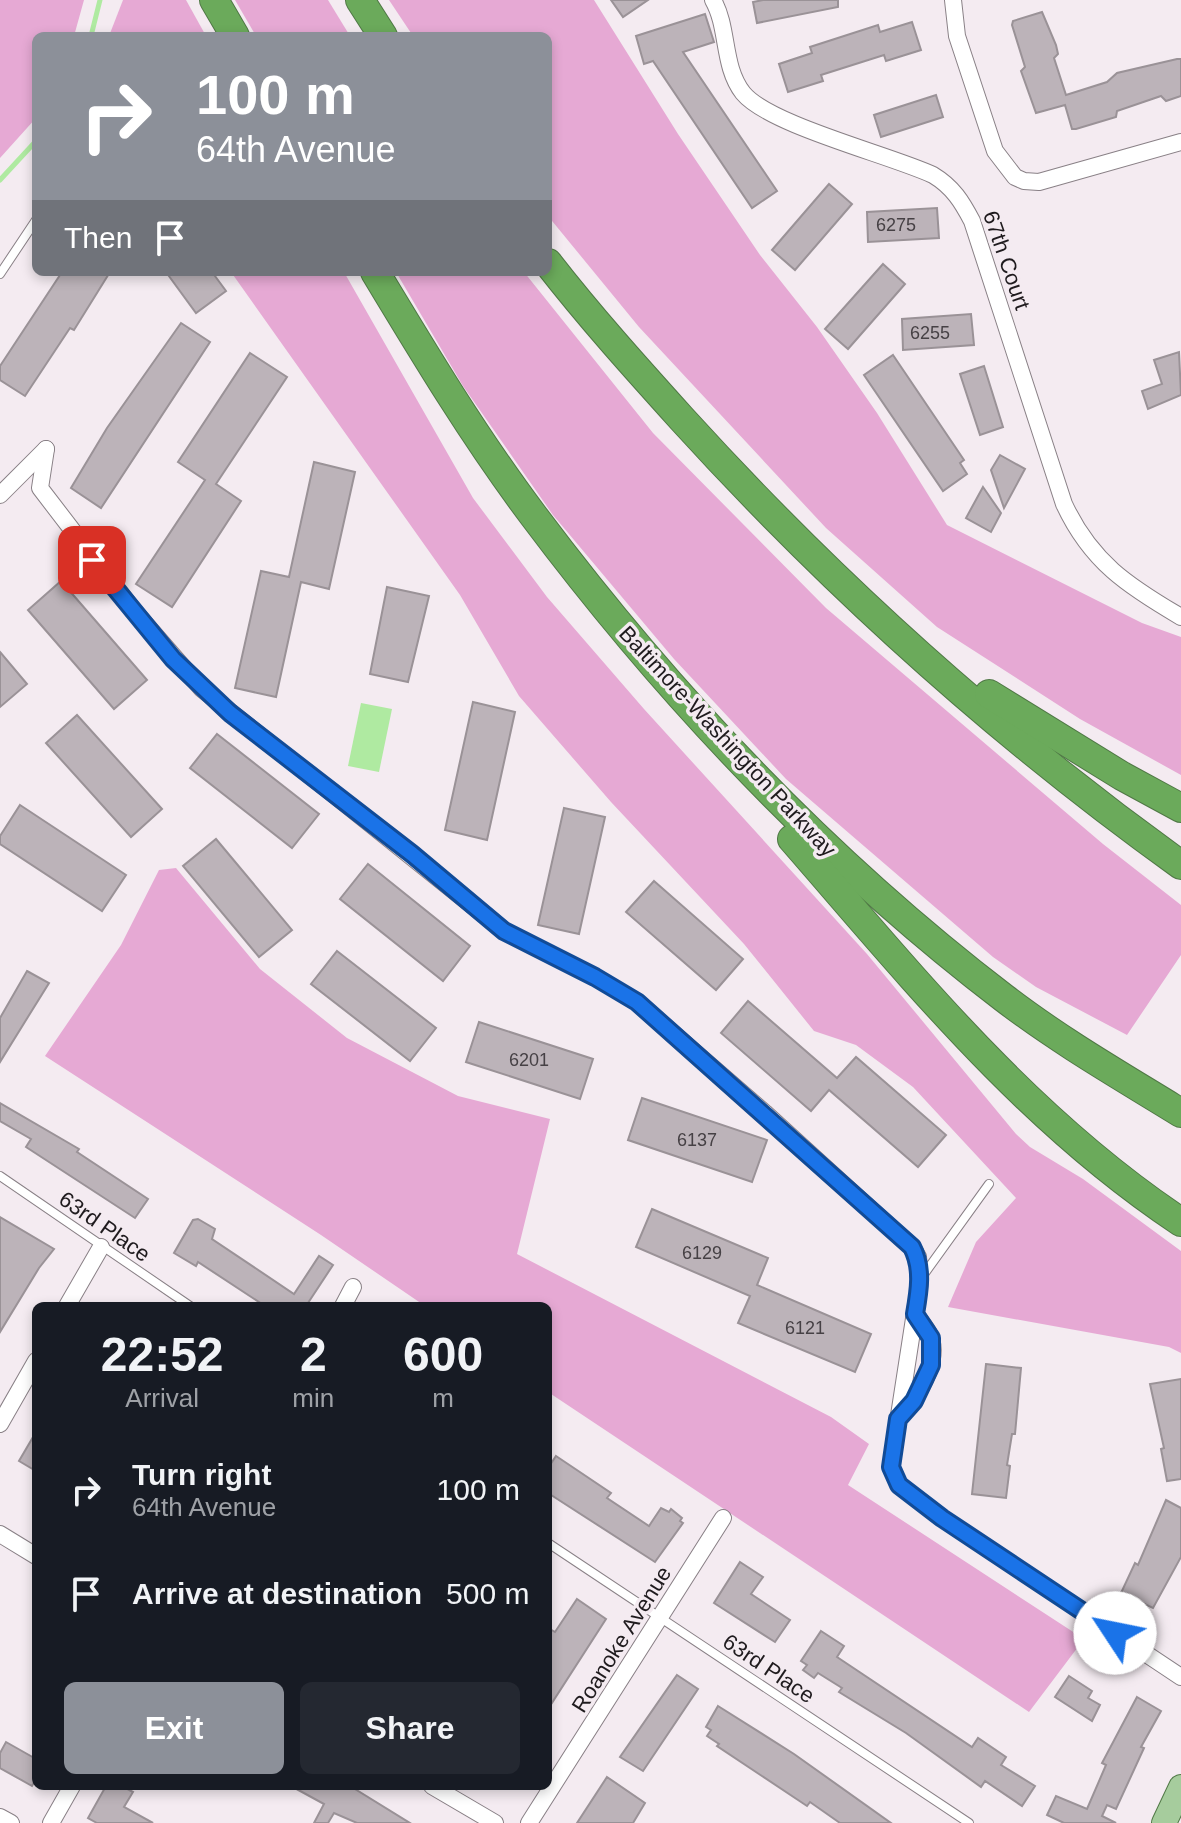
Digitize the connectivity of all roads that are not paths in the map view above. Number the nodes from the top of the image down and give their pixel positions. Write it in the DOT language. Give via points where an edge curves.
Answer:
graph roads {
  1 [pos="214,0"];
  2 [pos="360,0"];
  3 [pos="713,0"];
  4 [pos="953,0"];
  5 [pos="233,32"];
  6 [pos="380,32"];
  7 [pos="1181,142"];
  8 [pos="32,226"];
  9 [pos="552,268"];
  10 [pos="0,274"];
  11 [pos="377,276"];
  12 [pos="0,495"];
  13 [pos="852,592"];
  14 [pos="1181,617"];
  15 [pos="671,685"];
  16 [pos="1181,808"];
  17 [pos="1181,865"];
  18 [pos="1181,1113"];
  19 [pos="0,1176"];
  20 [pos="989,1184"];
  21 [pos="1181,1222"];
  22 [pos="101,1247"];
  23 [pos="920,1280"];
  24 [pos="353,1287"];
  25 [pos="69,1302"];
  26 [pos="184,1302"];
  27 [pos="345,1302"];
  28 [pos="915,1314"];
  29 [pos="32,1368"];
  30 [pos="898,1419"];
  31 [pos="0,1424"];
  32 [pos="723,1518"];
  33 [pos="0,1534"];
  34 [pos="552,1546"];
  35 [pos="32,1554"];
  36 [pos="661,1618"];
  37 [pos="1181,1677"];
  38 [pos="552,1787"];
  39 [pos="1181,1787"];
  40 [pos="70,1790"];
  41 [pos="439,1790"];
  42 [pos="550,1790"];
  43 [pos="0,1817"];
  44 [pos="11,1823"];
  45 [pos="51,1823"];
  46 [pos="495,1823"];
  47 [pos="529,1823"];
  48 [pos="969,1823"];
  49 [pos="1164,1823"];
  1 -- 5 [label="highway"];
  2 -- 6 [label="highway"];
  3 -- 14 [label="street, 67th Court" via="744,94 800,125 933,175 960,198 1075,528 1116,576"];
  4 -- 7 [label="street" via="957,36 995,151 1015,177 1039,182"];
  8 -- 10 [label="lane"];
  9 -- 13 [label="highway" via="717,457"];
  11 -- 15 [label="highway, Baltimore-Washington Parkway" via="432,368 531,512"];
  12 -- 23 [label="street" via="46,449 40,488 92,560 202,689 504,931 637,1002 912,1247"];
  13 -- 16 [label="highway" via="1005,706"];
  13 -- 17 [label="highway" via="1045,763"];
  15 -- 18 [label="highway, Baltimore-Washington Parkway" via="806,830 918,928 1052,1033"];
  15 -- 21 [label="highway" via="773,817 983,1056 1090,1155"];
  19 -- 22 [label="lane, 63rd Place"];
  20 -- 23 [label="lane"];
  22 -- 25 [label="street"];
  22 -- 26 [label="lane, 63rd Place"];
  23 -- 28 [label="street"];
  24 -- 27 [label="street"];
  28 -- 30 [label="street"];
  28 -- 30 [label="street" via="931,1338 931,1365 914,1401"];
  29 -- 31 [label="street"];
  30 -- 37 [label="street" via="891,1467 899,1485"];
  32 -- 36 [label="street, Roanoke Avenue"];
  33 -- 35 [label="street"];
  34 -- 36 [label="lane, 63rd Place"];
  36 -- 38 [label="street, Roanoke Avenue"];
  36 -- 48 [label="lane, 63rd Place"];
  39 -- 49 [label="main road"];
  40 -- 45 [label="street"];
  41 -- 46 [label="street"];
  42 -- 47 [label="street, Roanoke Avenue"];
  43 -- 44 [label="street"];
}
